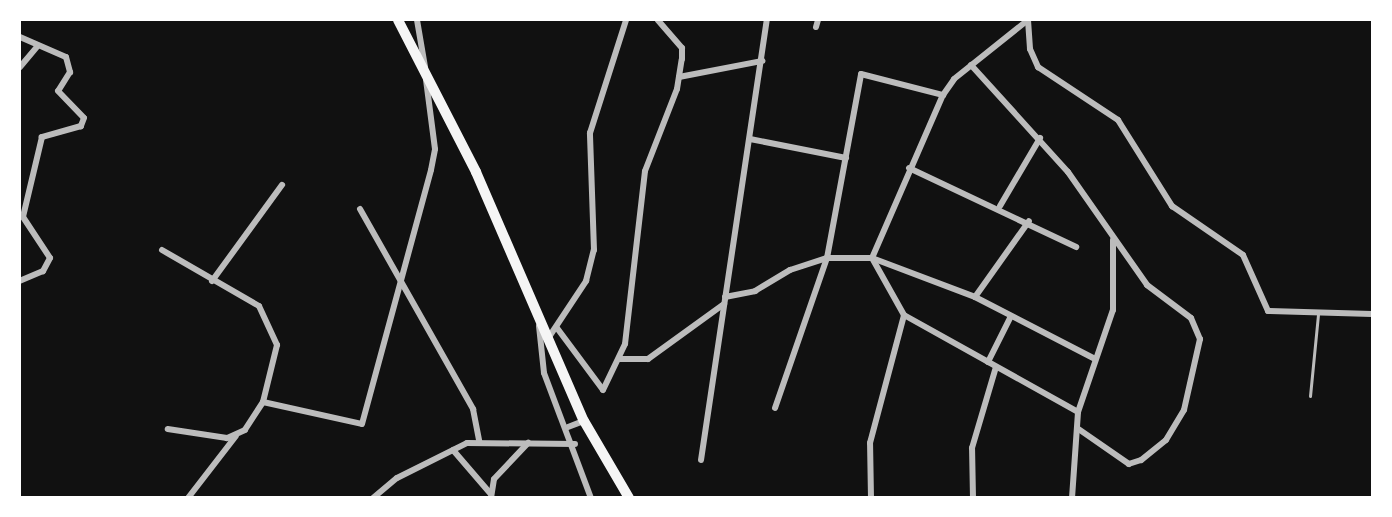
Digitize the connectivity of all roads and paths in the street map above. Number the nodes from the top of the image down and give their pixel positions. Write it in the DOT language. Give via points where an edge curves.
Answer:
graph roads {
  1 [pos="398,20"];
  2 [pos="417,20"];
  3 [pos="422,20"];
  4 [pos="626,20"];
  5 [pos="658,20"];
  6 [pos="767,20"];
  7 [pos="818,20"];
  8 [pos="1028,20"];
  9 [pos="816,27"];
  10 [pos="422,28"];
  11 [pos="20,37"];
  12 [pos="37,47"];
  13 [pos="762,61"];
  14 [pos="970,65"];
  15 [pos="20,67"];
  16 [pos="425,67"];
  17 [pos="679,77"];
  18 [pos="943,95"];
  19 [pos="1040,138"];
  20 [pos="750,139"];
  21 [pos="846,158"];
  22 [pos="909,168"];
  23 [pos="282,185"];
  24 [pos="1000,206"];
  25 [pos="360,209"];
  26 [pos="1029,221"];
  27 [pos="1113,238"];
  28 [pos="1076,247"];
  29 [pos="162,250"];
  30 [pos="827,258"];
  31 [pos="872,258"];
  32 [pos="20,281"];
  33 [pos="212,281"];
  34 [pos="401,282"];
  35 [pos="975,297"];
  36 [pos="725,301"];
  37 [pos="1318,314"];
  38 [pos="1372,314"];
  39 [pos="904,315"];
  40 [pos="1011,315"];
  41 [pos="539,323"];
  42 [pos="557,328"];
  43 [pos="547,340"];
  44 [pos="1093,358"];
  45 [pos="619,359"];
  46 [pos="988,362"];
  47 [pos="996,367"];
  48 [pos="1310,396"];
  49 [pos="263,402"];
  50 [pos="775,408"];
  51 [pos="1078,412"];
  52 [pos="584,422"];
  53 [pos="568,428"];
  54 [pos="1077,428"];
  55 [pos="168,429"];
  56 [pos="237,435"];
  57 [pos="479,441"];
  58 [pos="528,443"];
  59 [pos="575,444"];
  60 [pos="453,450"];
  61 [pos="701,460"];
  62 [pos="491,495"];
  63 [pos="188,498"];
  64 [pos="373,498"];
  65 [pos="591,498"];
  66 [pos="629,498"];
  67 [pos="870,498"];
  68 [pos="973,498"];
  69 [pos="1072,498"];
  1 -- 16 [label="main road"];
  2 -- 10 [label="street"];
  3 -- 10 [label="street"];
  4 -- 42 [label="street" via="590,133 594,250 586,281"];
  5 -- 17 [label="street" via="681,48"];
  6 -- 13 [label="street"];
  7 -- 9 [label="street"];
  8 -- 14 [label="street"];
  8 -- 37 [label="street" via="1030,49 1038,67 1118,120 1172,206 1243,255 1268,311"];
  10 -- 16 [label="street"];
  11 -- 12 [label="street"];
  12 -- 15 [label="street"];
  12 -- 32 [label="street" via="66,57 70,72 58,91 84,123 42,137 23,217 50,258 43,271"];
  13 -- 17 [label="street"];
  13 -- 20 [label="street"];
  14 -- 18 [label="street"];
  14 -- 19 [label="street"];
  16 -- 34 [label="street" via="435,149"];
  16 -- 41 [label="main road"];
  17 -- 45 [label="street" via="645,171 632,313"];
  18 -- 21 [label="street" via="864,72"];
  18 -- 22 [label="street"];
  19 -- 24 [label="street"];
  19 -- 27 [label="street"];
  20 -- 21 [label="street"];
  20 -- 36 [label="street"];
  21 -- 30 [label="street"];
  22 -- 24 [label="street"];
  22 -- 31 [label="street"];
  23 -- 33 [label="street"];
  24 -- 26 [label="street"];
  25 -- 34 [label="street"];
  26 -- 28 [label="street"];
  26 -- 35 [label="street"];
  27 -- 44 [label="street" via="1113,310"];
  27 -- 54 [label="street" via="1147,285 1191,318 1200,339 1184,410 1166,440 1129,464"];
  29 -- 33 [label="street"];
  30 -- 31 [label="street"];
  30 -- 36 [label="street" via="790,270 755,291"];
  30 -- 50 [label="street"];
  31 -- 35 [label="street"];
  31 -- 39 [label="street"];
  33 -- 49 [label="street" via="259,306 272,325 277,345"];
  34 -- 49 [label="street" via="362,424"];
  34 -- 57 [label="street" via="473,409"];
  35 -- 40 [label="street"];
  36 -- 45 [label="street" via="648,359"];
  36 -- 61 [label="street"];
  37 -- 38 [label="street"];
  37 -- 48 [label="lane"];
  39 -- 46 [label="street"];
  39 -- 67 [label="street" via="870,443"];
  40 -- 44 [label="street"];
  40 -- 46 [label="street"];
  41 -- 43 [label="main road"];
  41 -- 53 [label="street" via="544,373"];
  42 -- 43 [label="street"];
  42 -- 45 [label="street" via="603,390"];
  43 -- 52 [label="main road"];
  44 -- 51 [label="street"];
  46 -- 47 [label="street"];
  47 -- 51 [label="street"];
  47 -- 68 [label="street" via="972,448"];
  49 -- 56 [label="street"];
  51 -- 54 [label="street"];
  52 -- 53 [label="street"];
  52 -- 66 [label="main road"];
  53 -- 59 [label="street"];
  54 -- 69 [label="street"];
  55 -- 56 [label="street"];
  56 -- 63 [label="street"];
  57 -- 58 [label="street"];
  57 -- 60 [label="street"];
  58 -- 59 [label="street"];
  58 -- 62 [label="street" via="494,478"];
  59 -- 65 [label="street"];
  60 -- 62 [label="street"];
  60 -- 64 [label="street" via="397,478"];
}
